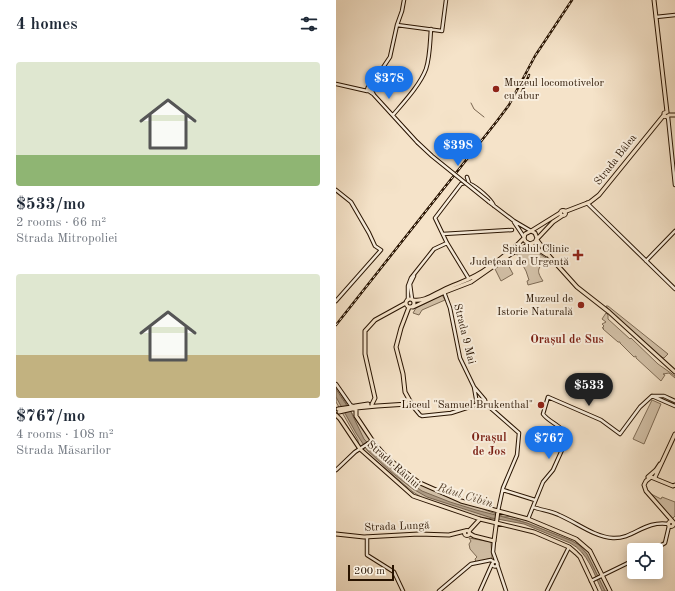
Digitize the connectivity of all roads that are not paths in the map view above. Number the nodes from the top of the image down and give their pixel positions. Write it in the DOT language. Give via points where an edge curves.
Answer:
graph roads {
  1 [pos="404,0"];
  2 [pos="446,0"];
  3 [pos="654,0"];
  4 [pos="675,15"];
  5 [pos="656,17"];
  6 [pos="398,25"];
  7 [pos="431,29"];
  8 [pos="336,84"];
  9 [pos="369,89"];
  10 [pos="667,114"];
  11 [pos="393,115"];
  12 [pos="675,115"];
  13 [pos="467,177"];
  14 [pos="470,183"];
  15 [pos="675,185"];
  16 [pos="336,190"];
  17 [pos="587,203"];
  18 [pos="494,206"];
  19 [pos="563,214"];
  20 [pos="514,222"];
  21 [pos="519,229"];
  22 [pos="513,230"];
  23 [pos="531,231"];
  24 [pos="675,231"];
  25 [pos="443,234"];
  26 [pos="524,237"];
  27 [pos="537,239"];
  28 [pos="447,243"];
  29 [pos="530,244"];
  30 [pos="550,257"];
  31 [pos="646,261"];
  32 [pos="486,271"];
  33 [pos="470,281"];
  34 [pos="675,289"];
  35 [pos="444,291"];
  36 [pos="410,300"];
  37 [pos="336,301"];
  38 [pos="411,307"];
  39 [pos="675,372"];
  40 [pos="336,384"];
  41 [pos="474,388"];
  42 [pos="658,397"];
  43 [pos="675,401"];
  44 [pos="485,402"];
  45 [pos="409,403"];
  46 [pos="372,404"];
  47 [pos="477,404"];
  48 [pos="675,406"];
  49 [pos="353,408"];
  50 [pos="338,412"];
  51 [pos="675,434"];
  52 [pos="371,442"];
  53 [pos="360,449"];
  54 [pos="660,464"];
  55 [pos="336,470"];
  56 [pos="647,478"];
  57 [pos="656,479"];
  58 [pos="674,486"];
  59 [pos="503,490"];
  60 [pos="535,500"];
  61 [pos="533,507"];
  62 [pos="499,512"];
  63 [pos="480,519"];
  64 [pos="528,519"];
  65 [pos="496,522"];
  66 [pos="674,523"];
  67 [pos="671,525"];
  68 [pos="467,531"];
  69 [pos="336,534"];
  70 [pos="367,537"];
  71 [pos="494,541"];
  72 [pos="663,545"];
  73 [pos="568,547"];
  74 [pos="494,563"];
  75 [pos="627,564"];
  76 [pos="601,577"];
  77 [pos="592,581"];
  78 [pos="403,591"];
  79 [pos="438,591"];
  80 [pos="480,591"];
  81 [pos="506,591"];
  82 [pos="547,591"];
  83 [pos="596,591"];
  84 [pos="610,591"];
  1 -- 6 [label="street"];
  2 -- 7 [label="street" via="442,31"];
  3 -- 5 [label="main road"];
  4 -- 5 [label="street"];
  5 -- 10 [label="main road"];
  6 -- 7 [label="street"];
  6 -- 9 [label="street" via="390,57"];
  7 -- 11 [label="street" via="425,71 413,91"];
  8 -- 9 [label="street"];
  9 -- 11 [label="street"];
  10 -- 12 [label="main road"];
  10 -- 15 [label="street"];
  10 -- 17 [label="main road, Strada Bâlea" via="601,192"];
  11 -- 18 [label="street, bridge" via="432,156"];
  13 -- 14 [label="street"];
  14 -- 18 [label="street"];
  14 -- 25 [label="street" via="461,184 435,217"];
  16 -- 37 [label="street" via="353,204 375,246 381,250"];
  17 -- 19 [label="main road, Strada Bâlea"];
  17 -- 31 [label="street"];
  18 -- 20 [label="street"];
  19 -- 23 [label="main road"];
  19 -- 27 [label="main road"];
  20 -- 21 [label="street"];
  20 -- 22 [label="street"];
  20 -- 23 [label="street"];
  21 -- 22 [label="street"];
  21 -- 26 [label="street"];
  22 -- 25 [label="street"];
  23 -- 26 [label="main road"];
  23 -- 27 [label="main road" via="536,234"];
  24 -- 31 [label="street"];
  25 -- 28 [label="street"];
  26 -- 29 [label="main road"];
  26 -- 32 [label="main road"];
  27 -- 29 [label="main road"];
  27 -- 30 [label="main road"];
  28 -- 33 [label="street"];
  28 -- 36 [label="street" via="436,248 410,279"];
  29 -- 30 [label="main road"];
  29 -- 32 [label="main road"];
  30 -- 39 [label="main road" via="577,287"];
  31 -- 34 [label="street"];
  32 -- 33 [label="main road"];
  33 -- 35 [label="main road"];
  35 -- 36 [label="main road" via="424,299"];
  35 -- 38 [label="main road"];
  35 -- 41 [label="street, Strada 9 Mai" via="460,358"];
  36 -- 38 [label="main road"];
  36 -- 38 [label="main road" via="415,303"];
  36 -- 46 [label="main road" via="375,320 365,331 365,354 375,398"];
  38 -- 45 [label="main road" via="400,328 396,348"];
  40 -- 49 [label="street"];
  41 -- 44 [label="street"];
  41 -- 47 [label="street, Strada 9 Mai"];
  42 -- 43 [label="street" via="666,396"];
  42 -- 48 [label="street"];
  42 -- 60 [label="street" via="652,396 640,406 620,434 601,420 548,397 543,415 562,429 566,435 566,444"];
  44 -- 47 [label="street"];
  44 -- 59 [label="street" via="519,433 516,456"];
  45 -- 46 [label="main road"];
  45 -- 47 [label="street" via="420,416 451,413"];
  45 -- 49 [label="main road"];
  46 -- 49 [label="main road"];
  49 -- 50 [label="main road"];
  49 -- 52 [label="main road"];
  50 -- 53 [label="main road, Strada Râului"];
  51 -- 54 [label="main road"];
  52 -- 53 [label="street"];
  52 -- 62 [label="main road" via="421,484 461,501"];
  53 -- 55 [label="street"];
  53 -- 63 [label="main road, Strada Râului" via="413,496"];
  54 -- 56 [label="main road"];
  54 -- 57 [label="main road"];
  56 -- 57 [label="main road"];
  56 -- 66 [label="main road" via="644,485 646,491"];
  56 -- 67 [label="main road" via="643,488"];
  57 -- 58 [label="main road"];
  59 -- 60 [label="street"];
  59 -- 62 [label="street"];
  60 -- 61 [label="street"];
  61 -- 64 [label="street"];
  61 -- 67 [label="street" via="557,514 595,533 612,538 651,524"];
  62 -- 64 [label="main road"];
  62 -- 65 [label="main road"];
  63 -- 65 [label="main road, Strada Râului"];
  63 -- 68 [label="main road, Strada Lungă"];
  64 -- 76 [label="main road" via="582,542 590,552"];
  65 -- 71 [label="main road"];
  65 -- 73 [label="main road, Strada Râului" via="534,532"];
  66 -- 67 [label="main road"];
  67 -- 72 [label="street"];
  68 -- 70 [label="main road, Strada Lungă" via="444,535"];
  68 -- 71 [label="main road" via="472,535"];
  69 -- 70 [label="main road, Strada Lungă"];
  70 -- 78 [label="street" via="367,555 394,572"];
  71 -- 74 [label="street"];
  73 -- 77 [label="main road, Strada Râului" via="580,557"];
  73 -- 82 [label="street"];
  74 -- 79 [label="street" via="471,564"];
  74 -- 80 [label="street"];
  74 -- 81 [label="street"];
  75 -- 76 [label="street"];
  76 -- 77 [label="street"];
  76 -- 84 [label="main road"];
  77 -- 83 [label="main road, Strada Râului"];
}
